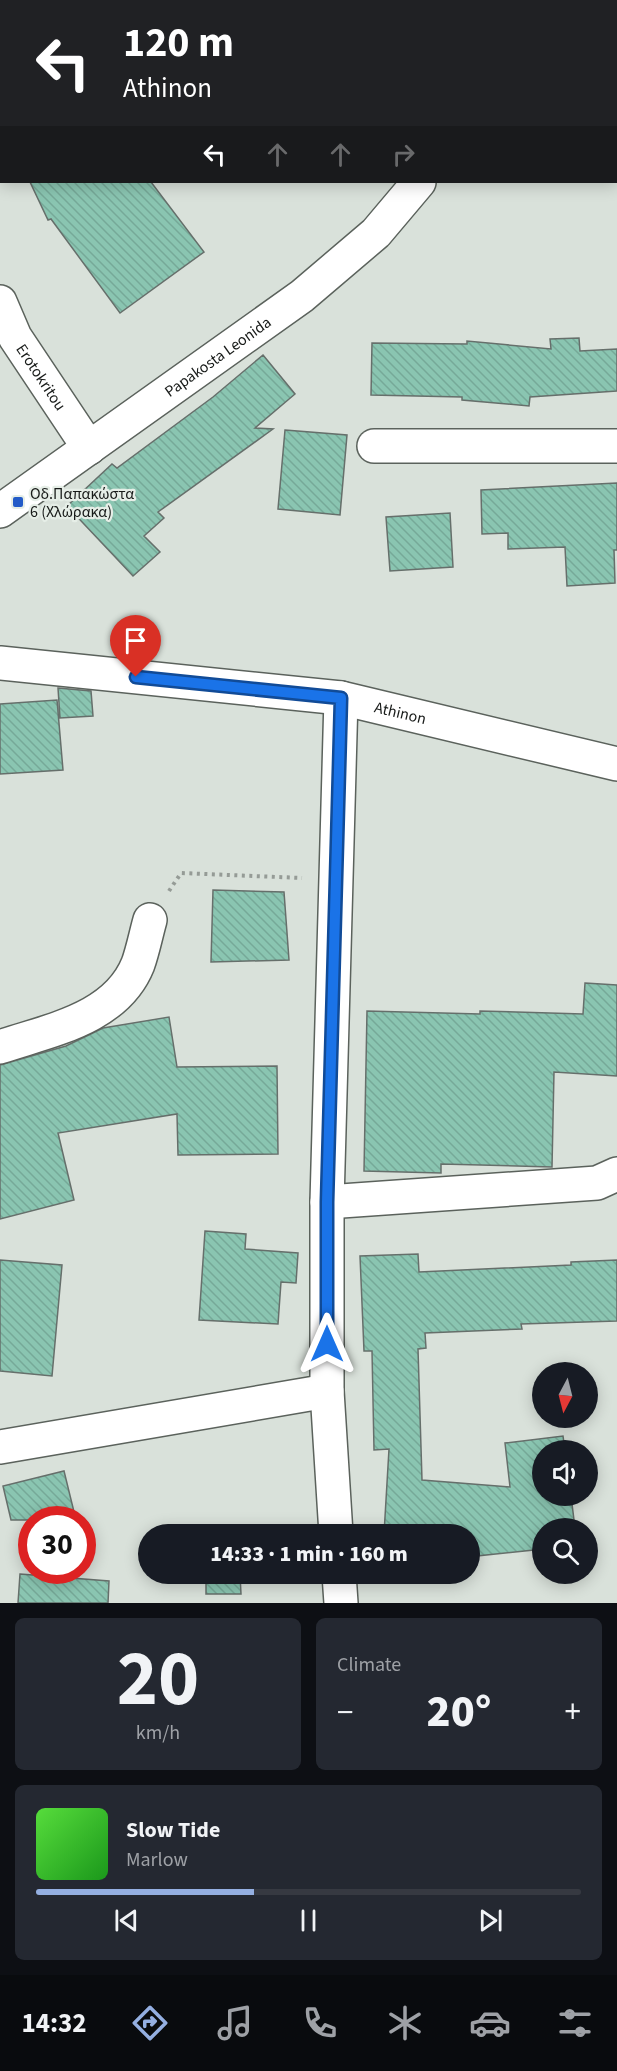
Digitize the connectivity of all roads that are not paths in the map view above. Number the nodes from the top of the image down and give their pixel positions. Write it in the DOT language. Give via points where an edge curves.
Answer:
graph roads {
  1 [pos="418,183"];
  2 [pos="0,302"];
  3 [pos="374,446"];
  4 [pos="617,446"];
  5 [pos="89,448"];
  6 [pos="0,511"];
  7 [pos="0,663"];
  8 [pos="341,698"];
  9 [pos="617,764"];
  10 [pos="150,920"];
  11 [pos="0,1047"];
  12 [pos="617,1174"];
  13 [pos="327,1202"];
  14 [pos="327,1391"];
  15 [pos="0,1447"];
  16 [pos="335,1524"];
  17 [pos="340,1584"];
  18 [pos="341,1603"];
  1 -- 5 [label="street, Papakosta Leonida" via="376,233 302,296"];
  2 -- 5 [label="street, Erotokritou" via="15,337"];
  3 -- 4 [label="street"];
  5 -- 6 [label="street, Papakosta Leonida"];
  7 -- 8 [label="street, Athinon"];
  8 -- 9 [label="street, Athinon"];
  8 -- 13 [label="street"];
  10 -- 11 [label="street" via="137,965 125,986 106,1005 83,1019"];
  12 -- 13 [label="street" via="597,1183"];
  13 -- 14 [label="street"];
  14 -- 15 [label="street"];
  14 -- 16 [label="street"];
  17 -- 18 [label="street"];
}
